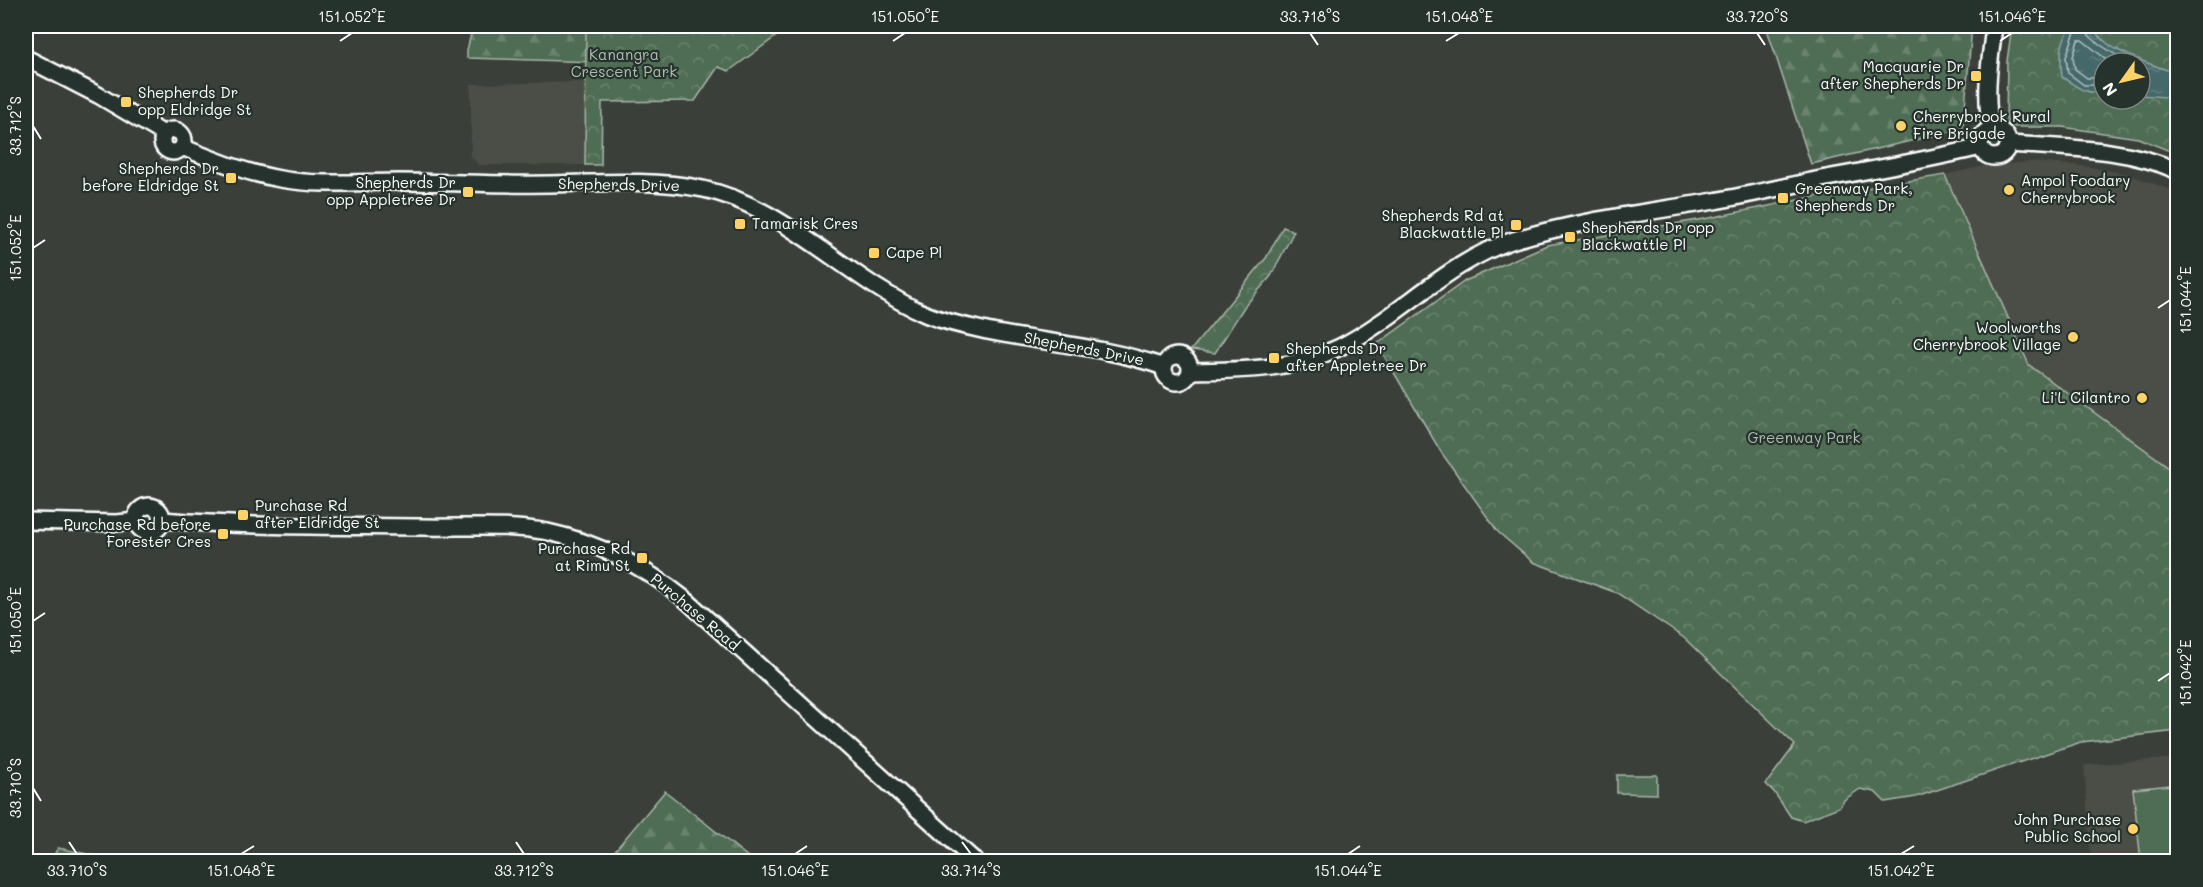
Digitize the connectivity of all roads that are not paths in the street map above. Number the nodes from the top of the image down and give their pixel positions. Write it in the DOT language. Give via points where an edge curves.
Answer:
graph roads {
  1 [pos="1994,26"];
  2 [pos="26,58"];
  3 [pos="1991,129"];
  4 [pos="2008,144"];
  5 [pos="1981,147"];
  6 [pos="2178,171"];
  7 [pos="26,521"];
  8 [pos="976,861"];
  1 -- 3 [label="main road" via="1987,86"];
  2 -- 5 [label="main road, Shepherds Drive" via="164,134 162,144 172,152 182,147 236,168 293,181 663,183 702,189 733,198 768,216 924,314 959,325 1138,358 1164,367 1177,356 1185,359 1190,371 1269,368 1328,352 1371,328 1472,259 1514,240"];
  3 -- 4 [label="main road" via="2002,131"];
  3 -- 5 [label="main road" via="1983,135"];
  4 -- 5 [label="main road" via="1996,156"];
  4 -- 6 [label="main road" via="2086,148"];
  7 -- 8 [label="main road, Purchase Road" via="136,521 139,510 150,506 160,512 162,520 510,528 549,532 600,549 661,580 686,600"];
}
